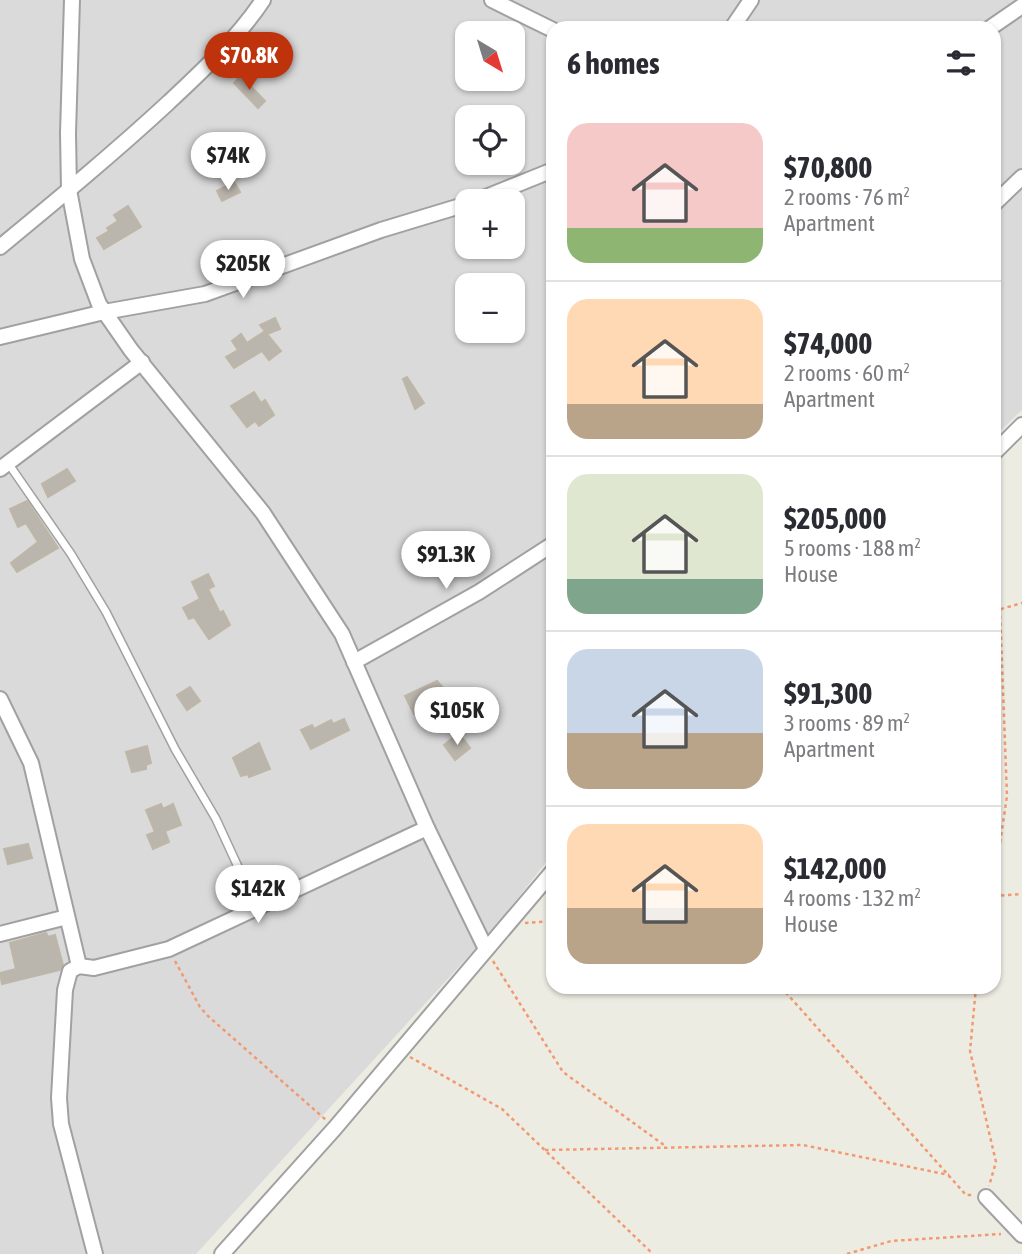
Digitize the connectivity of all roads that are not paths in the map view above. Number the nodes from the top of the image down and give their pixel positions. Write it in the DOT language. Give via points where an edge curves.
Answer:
graph roads {
  1 [pos="72,0"];
  2 [pos="263,0"];
  3 [pos="492,0"];
  4 [pos="751,0"];
  5 [pos="1022,6"];
  6 [pos="737,21"];
  7 [pos="1000,21"];
  8 [pos="546,27"];
  9 [pos="546,173"];
  10 [pos="1022,177"];
  11 [pos="506,189"];
  12 [pos="69,190"];
  13 [pos="1001,197"];
  14 [pos="455,208"];
  15 [pos="0,247"];
  16 [pos="104,312"];
  17 [pos="0,337"];
  18 [pos="142,362"];
  19 [pos="1022,425"];
  20 [pos="1001,446"];
  21 [pos="4,466"];
  22 [pos="546,548"];
  23 [pos="354,662"];
  24 [pos="0,699"];
  25 [pos="427,828"];
  26 [pos="546,879"];
  27 [pos="256,906"];
  28 [pos="67,917"];
  29 [pos="0,934"];
  30 [pos="486,949"];
  31 [pos="79,966"];
  32 [pos="986,1197"];
  33 [pos="1021,1234"];
  34 [pos="95,1254"];
  35 [pos="222,1254"];
  1 -- 12 [label="street"];
  2 -- 12 [label="street" via="209,64"];
  3 -- 8 [label="street"];
  4 -- 6 [label="street"];
  5 -- 7 [label="street"];
  9 -- 11 [label="street"];
  10 -- 13 [label="street"];
  12 -- 15 [label="street"];
  12 -- 16 [label="street" via="82,259"];
  14 -- 16 [label="street" via="205,294"];
  16 -- 17 [label="street"];
  16 -- 18 [label="street"];
  18 -- 21 [label="street"];
  18 -- 23 [label="street" via="263,513 342,635"];
  19 -- 20 [label="street"];
  21 -- 27 [label="lane" via="71,554 106,612 216,819"];
  22 -- 23 [label="street"];
  23 -- 25 [label="street"];
  24 -- 28 [label="street" via="31,763"];
  25 -- 27 [label="street"];
  25 -- 30 [label="street"];
  26 -- 30 [label="street"];
  27 -- 31 [label="street" via="169,949 94,968"];
  28 -- 29 [label="street"];
  28 -- 31 [label="street"];
  30 -- 35 [label="street"];
  31 -- 34 [label="street" via="67,978 59,1098 61,1124"];
  32 -- 33 [label="street"];
}
